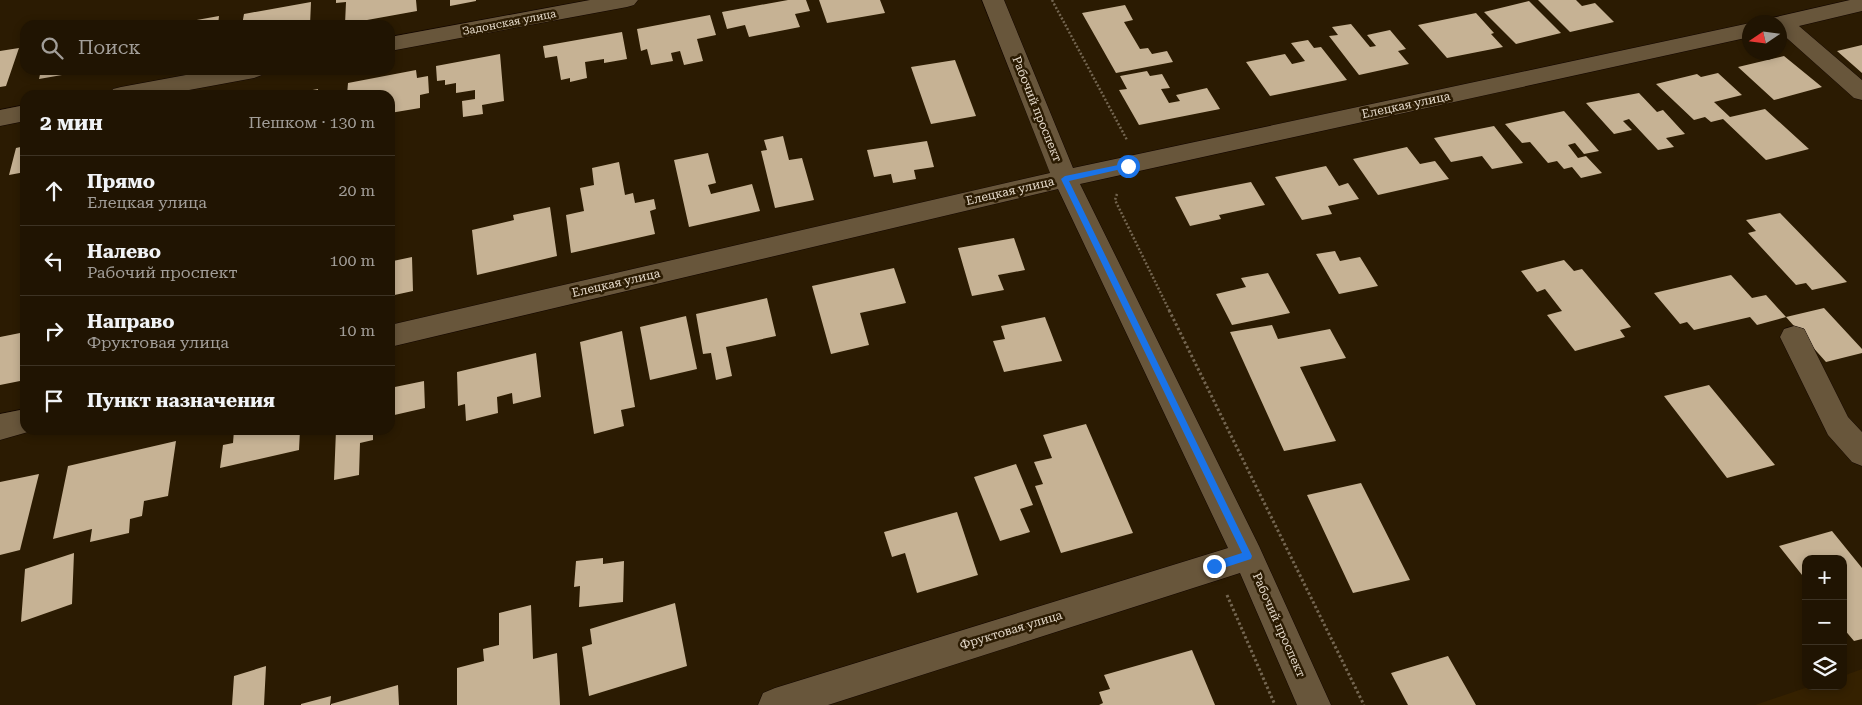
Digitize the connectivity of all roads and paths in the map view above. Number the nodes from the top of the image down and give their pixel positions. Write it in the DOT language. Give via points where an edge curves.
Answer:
graph roads {
  1 [pos="627,0"];
  2 [pos="993,0"];
  3 [pos="1052,0"];
  4 [pos="1862,4"];
  5 [pos="1787,22"];
  6 [pos="1787,28"];
  7 [pos="1742,32"];
  8 [pos="395,43"];
  9 [pos="227,75"];
  10 [pos="148,90"];
  11 [pos="1862,92"];
  12 [pos="20,114"];
  13 [pos="0,118"];
  14 [pos="1128,166"];
  15 [pos="1065,179"];
  16 [pos="395,335"];
  17 [pos="1794,336"];
  18 [pos="20,422"];
  19 [pos="0,427"];
  20 [pos="1862,453"];
  21 [pos="1248,556"];
  22 [pos="775,705"];
  23 [pos="1314,705"];
  24 [pos="1364,705"];
  1 -- 8 [label="street, Задонская улица"];
  2 -- 15 [label="street, Рабочий проспект"];
  3 -- 14 [label="path" via="1133,151"];
  4 -- 5 [label="street"];
  6 -- 11 [label="street"];
  7 -- 14 [label="street, Елецкая улица"];
  9 -- 10 [label="street"];
  12 -- 13 [label="street"];
  14 -- 15 [label="street, Елецкая улица"];
  14 -- 24 [label="path" via="1115,200"];
  15 -- 16 [label="street, Елецкая улица"];
  15 -- 21 [label="street, Рабочий проспект"];
  17 -- 20 [label="street" via="1838,426"];
  18 -- 19 [label="street"];
  21 -- 22 [label="street, Фруктовая улица"];
  21 -- 23 [label="street, Рабочий проспект"];
}
